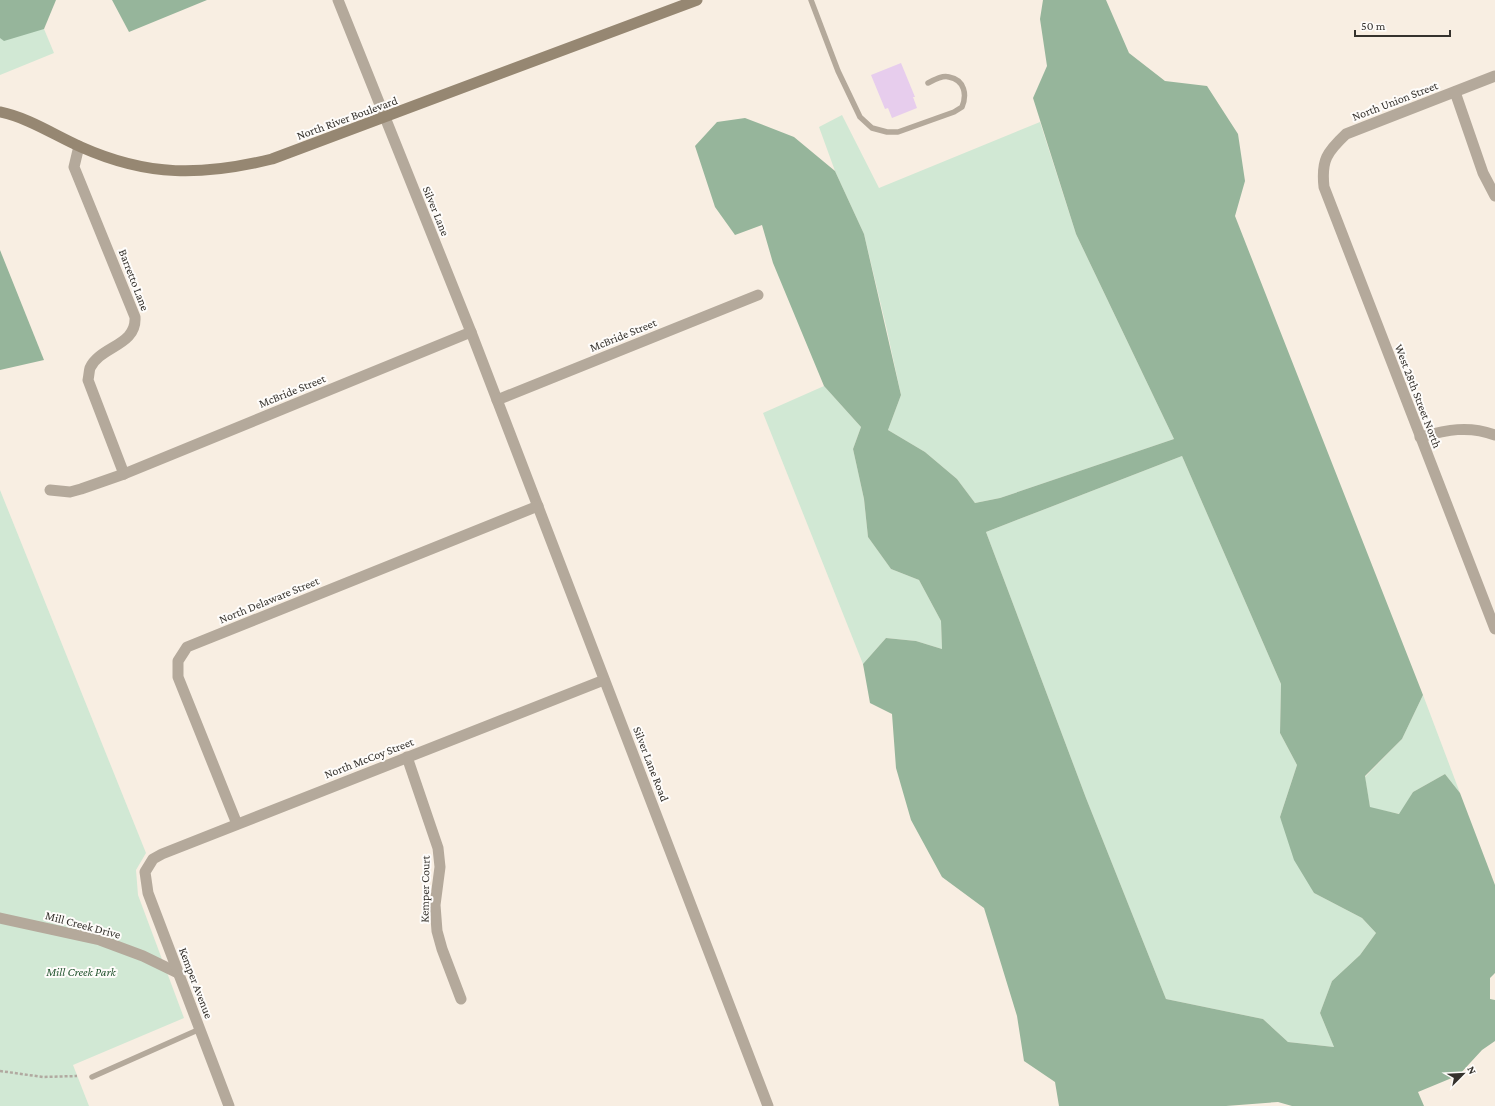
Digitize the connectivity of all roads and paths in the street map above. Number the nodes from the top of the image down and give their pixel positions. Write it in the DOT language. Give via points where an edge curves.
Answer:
graph roads {
  1 [pos="338,0"];
  2 [pos="697,0"];
  3 [pos="811,0"];
  4 [pos="1495,76"];
  5 [pos="928,83"];
  6 [pos="1455,92"];
  7 [pos="0,112"];
  8 [pos="385,117"];
  9 [pos="79,146"];
  10 [pos="1322,170"];
  11 [pos="1495,196"];
  12 [pos="758,295"];
  13 [pos="471,332"];
  14 [pos="497,400"];
  15 [pos="509,432"];
  16 [pos="1495,435"];
  17 [pos="1420,438"];
  18 [pos="124,474"];
  19 [pos="50,490"];
  20 [pos="538,506"];
  21 [pos="1495,629"];
  22 [pos="604,680"];
  23 [pos="407,757"];
  24 [pos="237,824"];
  25 [pos="147,868"];
  26 [pos="0,918"];
  27 [pos="178,973"];
  28 [pos="461,999"];
  29 [pos="200,1029"];
  30 [pos="0,1071"];
  31 [pos="77,1076"];
  32 [pos="92,1077"];
  33 [pos="229,1106"];
  34 [pos="768,1106"];
  1 -- 8 [label="street, Silver Lane"];
  2 -- 8 [label="main road, North River Boulevard"];
  3 -- 5 [label="lane" via="838,71 860,117 872,128 898,132 962,107 965,93 955,80 948,76"];
  4 -- 6 [label="street, North Union Street"];
  6 -- 10 [label="street, North Union Street" via="1346,134 1330,149"];
  6 -- 11 [label="street" via="1483,173"];
  7 -- 9 [label="main road, North River Boulevard" via="30,122"];
  8 -- 9 [label="main road, North River Boulevard" via="272,159 240,167 203,171 166,171 130,165"];
  8 -- 13 [label="street, Silver Lane"];
  9 -- 18 [label="street, Barretto Lane" via="74,167 135,316 136,325 131,334 98,358 90,368 88,380"];
  10 -- 17 [label="street, West 28th Street North" via="1324,187"];
  12 -- 14 [label="street, McBride Street"];
  13 -- 14 [label="street, Silver Lane"];
  13 -- 18 [label="street, McBride Street"];
  14 -- 15 [label="street, Silver Lane"];
  15 -- 20 [label="street, Silver Lane Road"];
  16 -- 17 [label="street" via="1484,431 1453,428"];
  17 -- 21 [label="street, West 28th Street North"];
  18 -- 19 [label="street, McBride Street" via="70,492"];
  20 -- 22 [label="street, Silver Lane Road"];
  20 -- 24 [label="street, North Delaware Street" via="186,648 178,661 178,677"];
  22 -- 23 [label="street, North McCoy Street"];
  22 -- 34 [label="street, Silver Lane Road"];
  23 -- 24 [label="street, North McCoy Street"];
  23 -- 28 [label="street, Kemper Court" via="438,848 440,867 435,905 437,930"];
  24 -- 25 [label="street, North McCoy Street" via="162,854 153,859"];
  25 -- 27 [label="street, Kemper Avenue" via="145,872 148,892"];
  26 -- 27 [label="street, Mill Creek Drive" via="100,940 143,956"];
  27 -- 29 [label="street, Kemper Avenue"];
  29 -- 32 [label="lane"];
  29 -- 33 [label="street, Kemper Avenue"];
  30 -- 31 [label="path" via="43,1077"];
}
